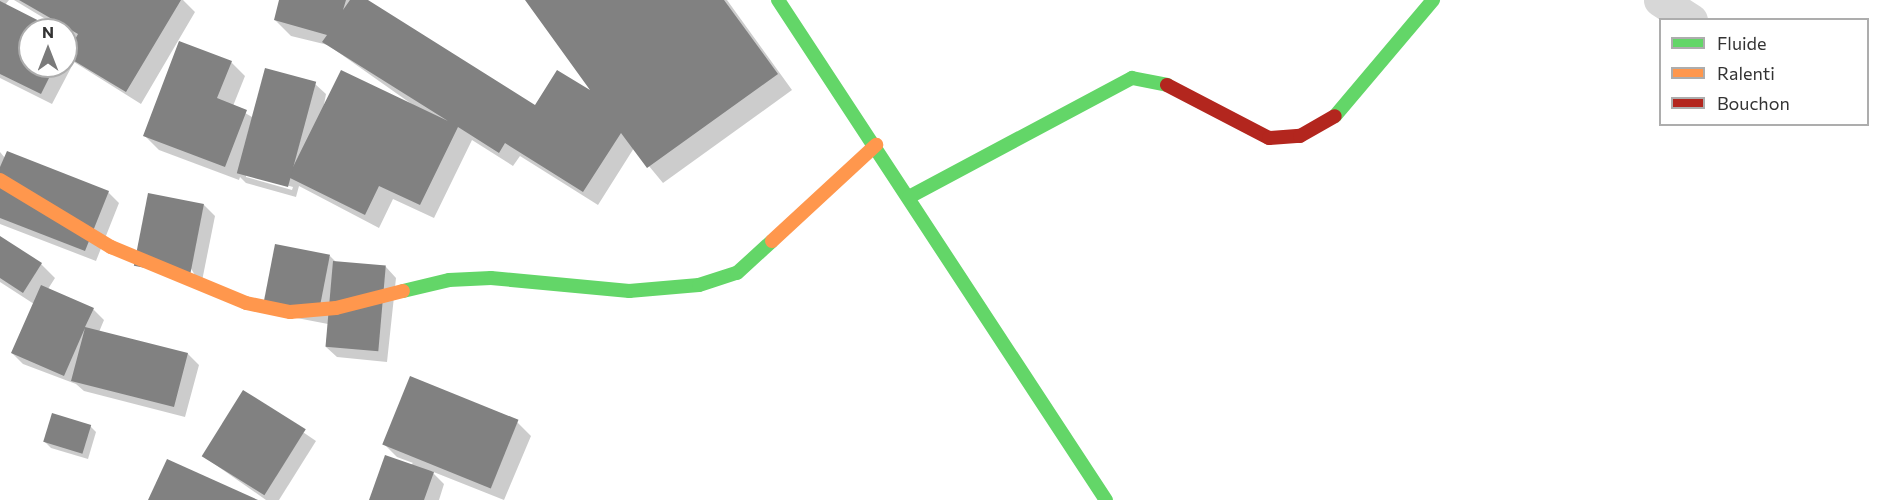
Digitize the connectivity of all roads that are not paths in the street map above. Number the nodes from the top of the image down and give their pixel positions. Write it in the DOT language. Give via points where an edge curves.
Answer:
graph roads {
  1 [pos="778,0"];
  2 [pos="1433,0"];
  3 [pos="1660,0"];
  4 [pos="1688,18"];
  5 [pos="876,145"];
  6 [pos="0,180"];
  7 [pos="909,197"];
  8 [pos="1106,500"];
  1 -- 5 [label="street"];
  2 -- 7 [label="street" via="1331,121 1300,135 1269,138 1170,86 1132,78"];
  3 -- 4 [label="street"];
  5 -- 6 [label="street" via="737,273 699,285 629,291 491,278 450,280 336,309 290,312 246,303 111,247"];
  5 -- 7 [label="street"];
  7 -- 8 [label="street"];
}
